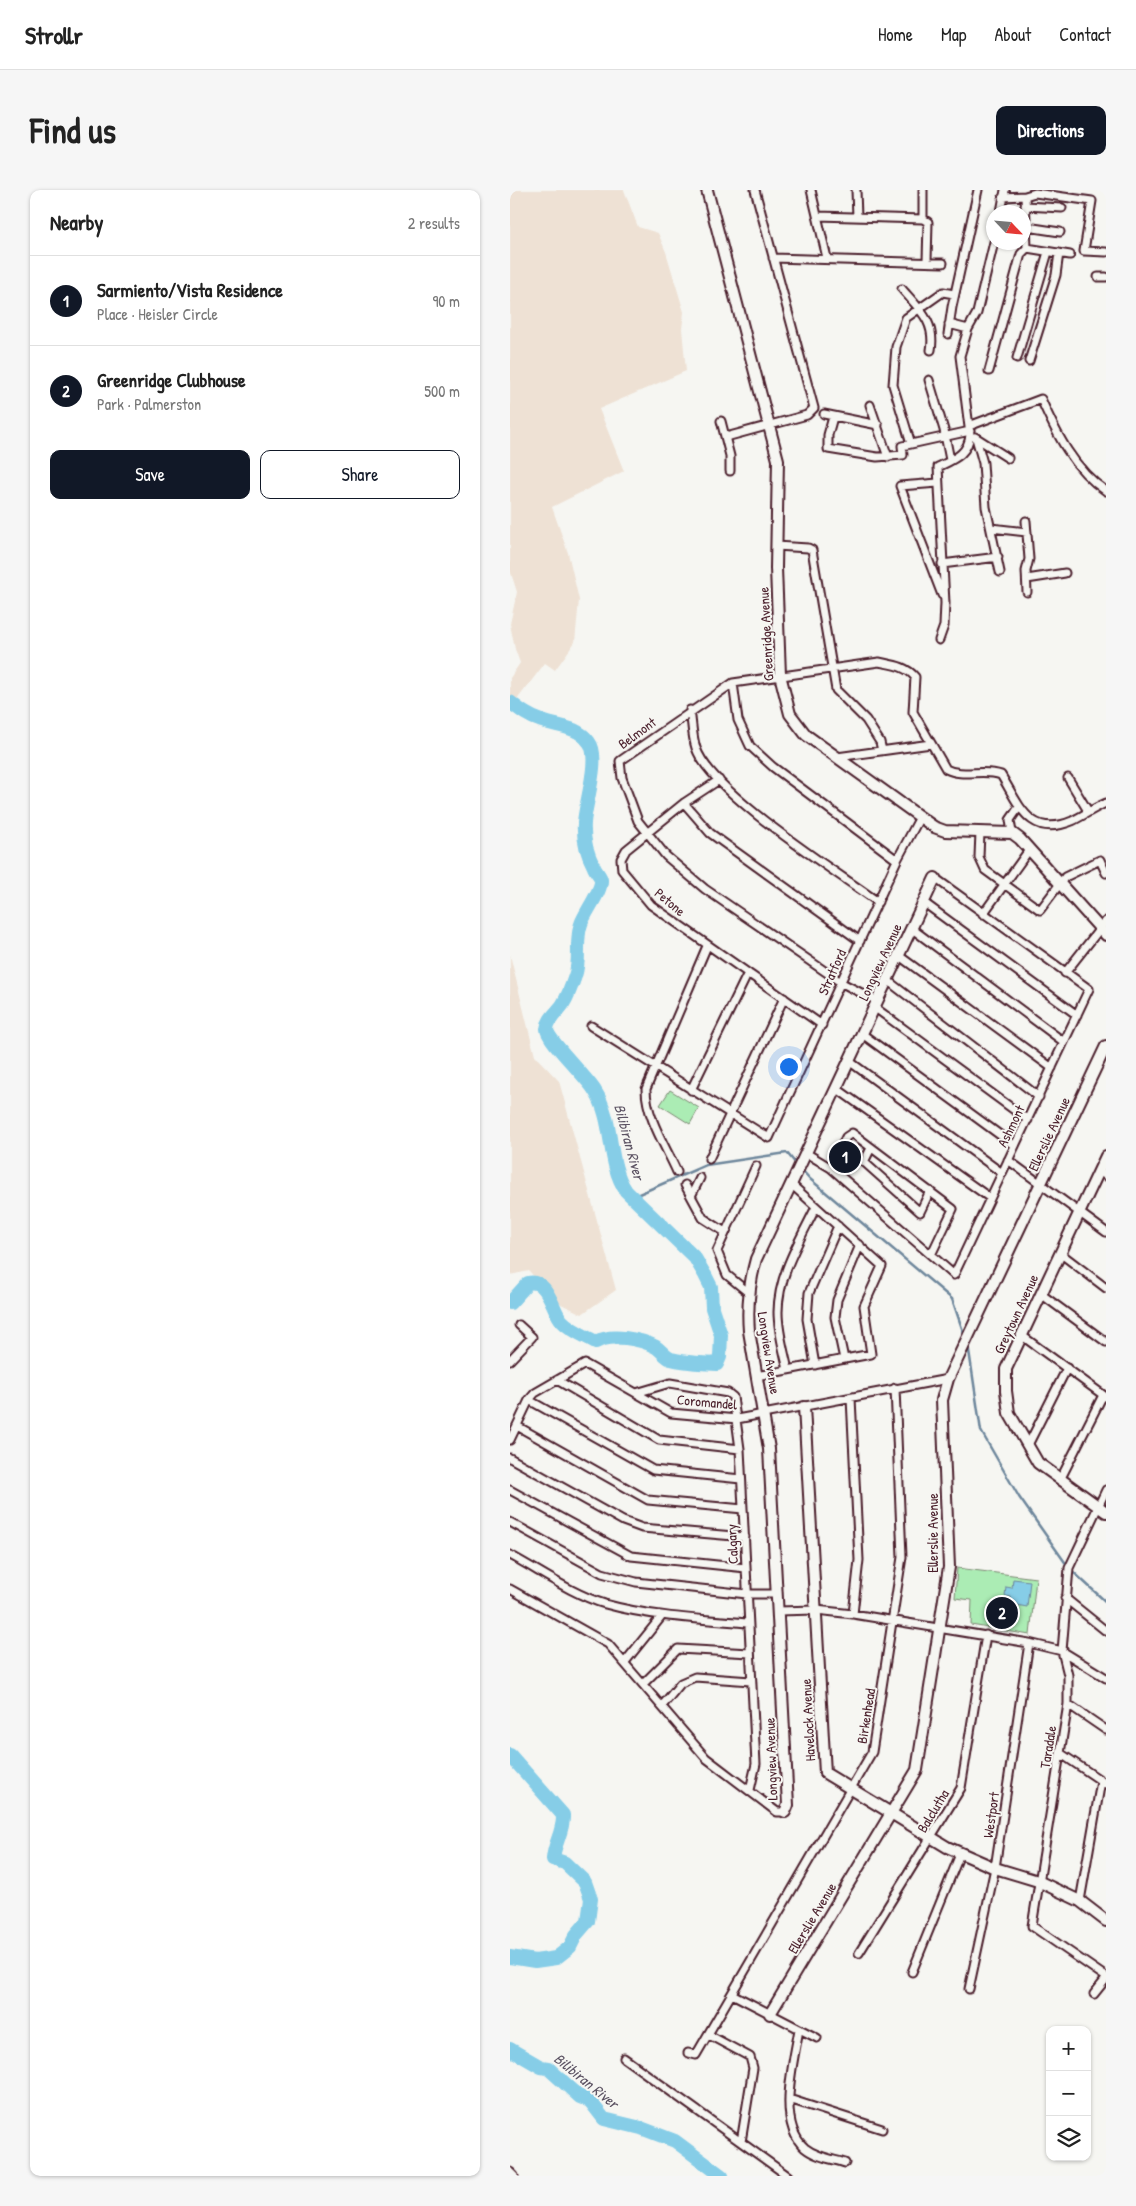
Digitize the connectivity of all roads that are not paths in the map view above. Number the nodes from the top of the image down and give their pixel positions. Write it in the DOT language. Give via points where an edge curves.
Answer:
graph roads {
  1 [pos="707,190"];
  2 [pos="754,190"];
  3 [pos="811,190"];
  4 [pos="856,190"];
  5 [pos="923,190"];
  6 [pos="978,190"];
  7 [pos="1035,191"];
  8 [pos="1004,193"];
  9 [pos="1025,196"];
  10 [pos="1025,205"];
  11 [pos="1031,206"];
  12 [pos="1062,208"];
  13 [pos="818,216"];
  14 [pos="857,217"];
  15 [pos="923,219"];
  16 [pos="1031,228"];
  17 [pos="1060,232"];
  18 [pos="1031,249"];
  19 [pos="992,250"];
  20 [pos="1025,250"];
  21 [pos="1048,252"];
  22 [pos="1106,252"];
  23 [pos="1060,253"];
  24 [pos="1070,255"];
  25 [pos="773,258"];
  26 [pos="827,258"];
  27 [pos="927,261"];
  28 [pos="943,262"];
  29 [pos="902,289"];
  30 [pos="954,294"];
  31 [pos="920,310"];
  32 [pos="950,324"];
  33 [pos="968,329"];
  34 [pos="948,334"];
  35 [pos="930,350"];
  36 [pos="1017,358"];
  37 [pos="1029,361"];
  38 [pos="989,371"];
  39 [pos="929,380"];
  40 [pos="870,404"];
  41 [pos="824,414"];
  42 [pos="833,417"];
  43 [pos="721,421"];
  44 [pos="878,425"];
  45 [pos="769,427"];
  46 [pos="971,432"];
  47 [pos="726,437"];
  48 [pos="946,438"];
  49 [pos="911,444"];
  50 [pos="888,457"];
  51 [pos="1008,458"];
  52 [pos="950,460"];
  53 [pos="730,471"];
  54 [pos="938,483"];
  55 [pos="1106,491"];
  56 [pos="1026,521"];
  57 [pos="991,528"];
  58 [pos="1027,532"];
  59 [pos="776,546"];
  60 [pos="998,557"];
  61 [pos="942,564"];
  62 [pos="1000,572"];
  63 [pos="1065,573"];
  64 [pos="1027,579"];
  65 [pos="1027,592"];
  66 [pos="945,603"];
  67 [pos="939,640"];
  68 [pos="831,669"];
  69 [pos="780,675"];
  70 [pos="733,682"];
  71 [pos="690,710"];
  72 [pos="931,744"];
  73 [pos="882,751"];
  74 [pos="837,757"];
  75 [pos="1068,778"];
  76 [pos="719,780"];
  77 [pos="684,803"];
  78 [pos="1106,803"];
  79 [pos="1019,807"];
  80 [pos="1088,811"];
  81 [pos="920,817"];
  82 [pos="646,832"];
  83 [pos="980,832"];
  84 [pos="1012,833"];
  85 [pos="1029,850"];
  86 [pos="897,860"];
  87 [pos="1106,873"];
  88 [pos="935,878"];
  89 [pos="1004,884"];
  90 [pos="1059,884"];
  91 [pos="878,902"];
  92 [pos="923,902"];
  93 [pos="983,914"];
  94 [pos="910,928"];
  95 [pos="1104,928"];
  96 [pos="860,941"];
  97 [pos="707,946"];
  98 [pos="898,955"];
  99 [pos="748,973"];
  100 [pos="1065,973"];
  101 [pos="886,980"];
  102 [pos="842,983"];
  103 [pos="784,998"];
  104 [pos="875,1004"];
  105 [pos="1077,1015"];
  106 [pos="822,1025"];
  107 [pos="590,1026"];
  108 [pos="861,1033"];
  109 [pos="1064,1042"];
  110 [pos="1106,1046"];
  111 [pos="849,1060"];
  112 [pos="655,1067"];
  113 [pos="1052,1068"];
  114 [pos="836,1088"];
  115 [pos="691,1090"];
  116 [pos="1039,1096"];
  117 [pos="730,1114"];
  118 [pos="1028,1120"];
  119 [pos="1015,1146"];
  120 [pos="871,1148"];
  121 [pos="806,1153"];
  122 [pos="1106,1156"];
  123 [pos="709,1159"];
  124 [pos="1008,1160"];
  125 [pos="756,1166"];
  126 [pos="831,1168"];
  127 [pos="677,1172"];
  128 [pos="1002,1173"];
  129 [pos="1103,1174"];
  130 [pos="700,1178"];
  131 [pos="791,1184"];
  132 [pos="1041,1184"];
  133 [pos="685,1185"];
  134 [pos="930,1192"];
  135 [pos="691,1196"];
  136 [pos="990,1198"];
  137 [pos="816,1207"];
  138 [pos="1079,1212"];
  139 [pos="838,1226"];
  140 [pos="725,1232"];
  141 [pos="1106,1232"];
  142 [pos="860,1245"];
  143 [pos="1060,1253"];
  144 [pos="931,1255"];
  145 [pos="1106,1288"];
  146 [pos="749,1293"];
  147 [pos="1041,1294"];
  148 [pos="519,1325"];
  149 [pos="1021,1334"];
  150 [pos="1106,1342"];
  151 [pos="844,1359"];
  152 [pos="510,1360"];
  153 [pos="815,1365"];
  154 [pos="1066,1368"];
  155 [pos="788,1370"];
  156 [pos="756,1376"];
  157 [pos="948,1379"];
  158 [pos="557,1380"];
  159 [pos="895,1388"];
  160 [pos="636,1393"];
  161 [pos="1104,1396"];
  162 [pos="851,1398"];
  163 [pos="529,1400"];
  164 [pos="804,1407"];
  165 [pos="765,1413"];
  166 [pos="737,1419"];
  167 [pos="517,1426"];
  168 [pos="510,1440"];
  169 [pos="1028,1445"];
  170 [pos="740,1449"];
  171 [pos="510,1458"];
  172 [pos="741,1479"];
  173 [pos="1060,1480"];
  174 [pos="510,1490"];
  175 [pos="1106,1490"];
  176 [pos="743,1509"];
  177 [pos="1102,1510"];
  178 [pos="510,1522"];
  179 [pos="744,1537"];
  180 [pos="510,1555"];
  181 [pos="746,1568"];
  182 [pos="510,1589"];
  183 [pos="747,1594"];
  184 [pos="776,1594"];
  185 [pos="1065,1598"];
  186 [pos="816,1610"];
  187 [pos="778,1611"];
  188 [pos="853,1614"];
  189 [pos="662,1616"];
  190 [pos="894,1621"];
  191 [pos="748,1623"];
  192 [pos="940,1628"];
  193 [pos="1106,1631"];
  194 [pos="986,1635"];
  195 [pos="1029,1643"];
  196 [pos="1062,1651"];
  197 [pos="750,1653"];
  198 [pos="625,1662"];
  199 [pos="1106,1678"];
  200 [pos="750,1681"];
  201 [pos="643,1684"];
  202 [pos="1068,1704"];
  203 [pos="662,1706"];
  204 [pos="1106,1730"];
  205 [pos="1060,1753"];
  206 [pos="1104,1783"];
  207 [pos="851,1789"];
  208 [pos="750,1790"];
  209 [pos="785,1812"];
  210 [pos="892,1814"];
  211 [pos="931,1838"];
  212 [pos="960,1854"];
  213 [pos="995,1868"];
  214 [pos="1038,1881"];
  215 [pos="1080,1901"];
  216 [pos="1104,1915"];
  217 [pos="859,1953"];
  218 [pos="912,1972"];
  219 [pos="1106,1978"];
  220 [pos="969,1989"];
  221 [pos="732,1994"];
  222 [pos="1094,1994"];
  223 [pos="770,2014"];
  224 [pos="799,2028"];
  225 [pos="708,2034"];
  226 [pos="817,2038"];
  227 [pos="688,2053"];
  228 [pos="624,2058"];
  229 [pos="790,2099"];
  230 [pos="882,2129"];
  231 [pos="741,2142"];
  232 [pos="845,2163"];
  233 [pos="510,2172"];
  234 [pos="514,2176"];
  235 [pos="788,2176"];
  1 -- 45 [label="street, Greenridge Avenue"];
  2 -- 25 [label="street"];
  3 -- 13 [label="street"];
  4 -- 14 [label="street"];
  5 -- 15 [label="street"];
  6 -- 30 [label="street"];
  7 -- 9 [label="street"];
  7 -- 22 [label="street" via="1092,201 1084,251"];
  8 -- 9 [label="street"];
  9 -- 10 [label="street"];
  11 -- 12 [label="street"];
  13 -- 14 [label="street"];
  13 -- 26 [label="street"];
  14 -- 15 [label="street"];
  15 -- 27 [label="street" via="928,222"];
  16 -- 17 [label="street"];
  18 -- 21 [label="street"];
  19 -- 33 [label="street" via="979,304"];
  20 -- 38 [label="street" via="1021,254"];
  21 -- 23 [label="street"];
  21 -- 36 [label="street"];
  23 -- 24 [label="street"];
  23 -- 37 [label="street"];
  25 -- 26 [label="street"];
  25 -- 45 [label="street" via="814,408 807,415"];
  26 -- 27 [label="street"];
  27 -- 28 [label="street"];
  29 -- 31 [label="street"];
  30 -- 31 [label="street" via="943,292"];
  30 -- 32 [label="street"];
  31 -- 35 [label="street" via="932,328"];
  31 -- 49 [label="street" via="906,318 903,324 894,364 893,385"];
  32 -- 33 [label="street"];
  32 -- 34 [label="street"];
  33 -- 46 [label="street" via="960,356"];
  39 -- 48 [label="street"];
  40 -- 44 [label="street"];
  41 -- 42 [label="street"];
  42 -- 44 [label="street"];
  42 -- 50 [label="street" via="828,449"];
  43 -- 47 [label="street"];
  44 -- 50 [label="street"];
  45 -- 47 [label="street"];
  45 -- 59 [label="street, Greenridge Avenue" via="778,460"];
  46 -- 48 [label="street"];
  46 -- 51 [label="street"];
  46 -- 52 [label="street" via="966,450"];
  46 -- 55 [label="street" via="1041,399 1069,454"];
  46 -- 57 [label="street" via="983,463"];
  47 -- 53 [label="street"];
  48 -- 49 [label="street"];
  48 -- 52 [label="street"];
  49 -- 50 [label="street" via="902,446 903,455"];
  52 -- 54 [label="street" via="938,467"];
  54 -- 61 [label="street"];
  54 -- 66 [label="street" via="900,486"];
  56 -- 58 [label="street"];
  57 -- 58 [label="street"];
  57 -- 60 [label="street"];
  58 -- 64 [label="street"];
  59 -- 68 [label="street" via="812,550"];
  59 -- 69 [label="street, Greenridge Avenue"];
  60 -- 61 [label="street"];
  60 -- 62 [label="street"];
  61 -- 66 [label="street"];
  63 -- 64 [label="street"];
  64 -- 65 [label="street"];
  66 -- 67 [label="street" via="944,626"];
  68 -- 69 [label="street, Belmont"];
  68 -- 72 [label="street, Belmont" via="879,662 910,672 914,678 913,712"];
  68 -- 73 [label="street" via="836,690 866,720"];
  69 -- 70 [label="street, Belmont"];
  69 -- 74 [label="street, Greenridge Avenue" via="790,714 806,735"];
  70 -- 71 [label="street, Belmont"];
  70 -- 86 [label="street" via="738,720 750,746"];
  71 -- 76 [label="street" via="696,748"];
  71 -- 82 [label="street, Belmont" via="620,761 622,778 638,822"];
  72 -- 73 [label="street"];
  72 -- 79 [label="street" via="946,769 955,774 994,772 1000,775"];
  73 -- 74 [label="street"];
  74 -- 81 [label="street, Greenridge Avenue"];
  75 -- 80 [label="street"];
  76 -- 77 [label="street, Petone"];
  76 -- 91 [label="street" via="755,813"];
  77 -- 82 [label="street, Petone"];
  77 -- 96 [label="street" via="710,833"];
  78 -- 80 [label="street"];
  79 -- 80 [label="street" via="1034,821 1053,827"];
  79 -- 84 [label="street" via="1010,820"];
  81 -- 83 [label="street, Greenridge Avenue" via="945,831"];
  81 -- 86 [label="street, Stratford"];
  82 -- 97 [label="street, Petone" via="626,850 621,859 622,870 652,905"];
  82 -- 102 [label="street, Belmont" via="666,856 705,889"];
  83 -- 84 [label="street, Greenridge Avenue"];
  83 -- 89 [label="street" via="982,865"];
  84 -- 85 [label="street"];
  85 -- 89 [label="street"];
  85 -- 90 [label="street"];
  86 -- 91 [label="street, Stratford"];
  87 -- 90 [label="street" via="1100,860 1065,877"];
  88 -- 92 [label="street, Longview Avenue"];
  88 -- 93 [label="street"];
  89 -- 90 [label="street" via="1040,910"];
  89 -- 93 [label="street"];
  90 -- 95 [label="street"];
  91 -- 96 [label="street, Stratford"];
  92 -- 94 [label="street, Longview Avenue"];
  92 -- 105 [label="street"];
  93 -- 100 [label="street"];
  94 -- 98 [label="street, Longview Avenue"];
  94 -- 109 [label="street"];
  95 -- 100 [label="street"];
  96 -- 102 [label="street, Stratford"];
  97 -- 99 [label="street, Petone"];
  97 -- 112 [label="street"];
  98 -- 101 [label="street, Longview Avenue"];
  98 -- 113 [label="street"];
  99 -- 103 [label="street, Petone"];
  99 -- 115 [label="street"];
  100 -- 105 [label="street, Ashmont" via="1089,989"];
  101 -- 104 [label="street, Longview Avenue"];
  101 -- 116 [label="street"];
  102 -- 104 [label="street, Belmont"];
  102 -- 106 [label="street, Stratford"];
  103 -- 106 [label="street, Petone"];
  103 -- 117 [label="street"];
  104 -- 108 [label="street, Longview Avenue"];
  104 -- 118 [label="street, Belmont"];
  105 -- 109 [label="street, Ashmont"];
  106 -- 117 [label="street, Stratford" via="769,1138"];
  107 -- 112 [label="street"];
  108 -- 111 [label="street, Longview Avenue"];
  108 -- 119 [label="street"];
  109 -- 113 [label="street, Ashmont"];
  110 -- 132 [label="street, Ellerslie Avenue"];
  111 -- 114 [label="street, Longview Avenue"];
  111 -- 128 [label="street"];
  112 -- 115 [label="street"];
  112 -- 127 [label="street" via="646,1089 646,1098"];
  113 -- 116 [label="street, Ashmont"];
  114 -- 121 [label="street, Longview Avenue"];
  114 -- 136 [label="street"];
  115 -- 117 [label="street"];
  116 -- 118 [label="street, Ashmont"];
  117 -- 123 [label="street"];
  118 -- 119 [label="street, Ashmont"];
  119 -- 124 [label="street, Ashmont"];
  120 -- 126 [label="street" via="852,1133 846,1137"];
  120 -- 134 [label="street"];
  120 -- 134 [label="street" via="864,1162 920,1212"];
  121 -- 126 [label="street"];
  121 -- 131 [label="street, Longview Avenue"];
  122 -- 129 [label="street, Greytown Avenue"];
  124 -- 128 [label="street, Ashmont"];
  124 -- 132 [label="street"];
  125 -- 140 [label="street"];
  126 -- 144 [label="street"];
  128 -- 136 [label="street, Ashmont"];
  129 -- 138 [label="street, Greytown Avenue"];
  130 -- 135 [label="street"];
  131 -- 137 [label="street"];
  131 -- 146 [label="street, Longview Avenue" via="756,1259"];
  132 -- 138 [label="street"];
  132 -- 157 [label="street, Ellerslie Avenue"];
  133 -- 135 [label="street"];
  134 -- 144 [label="street" via="953,1208"];
  135 -- 140 [label="street" via="703,1218"];
  136 -- 144 [label="street, Ashmont" via="954,1274"];
  137 -- 139 [label="street"];
  137 -- 155 [label="street" via="795,1250 779,1298 781,1338"];
  138 -- 141 [label="street"];
  138 -- 143 [label="street, Greytown Avenue"];
  139 -- 142 [label="street"];
  139 -- 153 [label="street" via="809,1293 807,1319"];
  140 -- 146 [label="street" via="717,1257 727,1276"];
  142 -- 151 [label="street" via="837,1300 835,1317"];
  142 -- 151 [label="street" via="882,1266 864,1306 871,1354"];
  143 -- 145 [label="street"];
  143 -- 147 [label="street, Greytown Avenue"];
  146 -- 156 [label="street, Longview Avenue" via="747,1312"];
  147 -- 149 [label="street, Greytown Avenue"];
  147 -- 150 [label="street"];
  148 -- 152 [label="street" via="532,1337"];
  149 -- 154 [label="street"];
  149 -- 169 [label="street, Greytown Avenue" via="1006,1369 1006,1392 1009,1413"];
  151 -- 153 [label="street"];
  153 -- 155 [label="street"];
  154 -- 161 [label="street"];
  154 -- 169 [label="street"];
  155 -- 156 [label="street"];
  156 -- 165 [label="street, Longview Avenue"];
  157 -- 159 [label="street, Coromandel"];
  157 -- 192 [label="street, Ellerslie Avenue" via="942,1400 949,1566"];
  158 -- 160 [label="street, Coromandel" via="585,1364"];
  158 -- 163 [label="street, Coromandel"];
  158 -- 170 [label="street" via="659,1440"];
  159 -- 162 [label="street, Coromandel"];
  159 -- 190 [label="street, Birkenhead" via="902,1556"];
  160 -- 166 [label="street, Coromandel" via="671,1413"];
  160 -- 166 [label="street, Calgary" via="670,1384 728,1393 733,1398"];
  161 -- 173 [label="street"];
  162 -- 164 [label="street, Coromandel"];
  162 -- 188 [label="street" via="858,1560"];
  163 -- 167 [label="street, Coromandel"];
  163 -- 172 [label="street" via="653,1470"];
  164 -- 165 [label="street, Coromandel"];
  164 -- 186 [label="street, Havelock Avenue"];
  165 -- 166 [label="street, Coromandel"];
  165 -- 184 [label="street, Longview Avenue"];
  166 -- 170 [label="street, Calgary"];
  167 -- 168 [label="street, Coromandel"];
  167 -- 176 [label="street" via="648,1500"];
  169 -- 173 [label="street, Greytown Avenue" via="1038,1463"];
  170 -- 172 [label="street, Calgary"];
  171 -- 179 [label="street" via="623,1521 642,1528"];
  172 -- 176 [label="street, Calgary"];
  173 -- 177 [label="street, Greytown Avenue"];
  174 -- 181 [label="street" via="631,1556"];
  175 -- 177 [label="street, Taradale"];
  176 -- 179 [label="street, Calgary"];
  177 -- 185 [label="street, Taradale" via="1069,1568"];
  178 -- 183 [label="street" via="602,1573 636,1582"];
  179 -- 181 [label="street, Calgary"];
  180 -- 189 [label="street" via="604,1604"];
  181 -- 183 [label="street, Calgary"];
  182 -- 198 [label="street" via="608,1644"];
  183 -- 184 [label="street"];
  183 -- 191 [label="street, Calgary"];
  184 -- 187 [label="street, Longview Avenue"];
  185 -- 193 [label="street"];
  185 -- 196 [label="street, Taradale"];
  186 -- 187 [label="street"];
  186 -- 188 [label="street"];
  186 -- 207 [label="street, Havelock Avenue" via="825,1773"];
  187 -- 209 [label="street, Longview Avenue" via="788,1805"];
  188 -- 190 [label="street"];
  189 -- 191 [label="street"];
  189 -- 198 [label="street"];
  190 -- 192 [label="street"];
  190 -- 207 [label="street, Birkenhead" via="872,1752"];
  191 -- 197 [label="street, Calgary"];
  192 -- 194 [label="street"];
  192 -- 210 [label="street, Ellerslie Avenue" via="918,1770"];
  194 -- 195 [label="street"];
  194 -- 211 [label="street, Balclutha" via="961,1788"];
  195 -- 196 [label="street"];
  195 -- 213 [label="street, Westport"];
  196 -- 199 [label="street"];
  196 -- 202 [label="street, Taradale" via="1068,1675"];
  197 -- 200 [label="street, Calgary"];
  197 -- 201 [label="street" via="678,1649"];
  198 -- 201 [label="street"];
  200 -- 203 [label="street" via="687,1678"];
  200 -- 208 [label="street, Calgary" via="756,1764"];
  201 -- 203 [label="street"];
  202 -- 204 [label="street"];
  202 -- 205 [label="street, Taradale"];
  203 -- 208 [label="street" via="706,1758"];
  205 -- 206 [label="street"];
  205 -- 214 [label="street, Taradale"];
  206 -- 215 [label="street"];
  207 -- 210 [label="street, Havelock Avenue"];
  207 -- 221 [label="street, Birkenhead"];
  208 -- 209 [label="street" via="777,1812"];
  210 -- 211 [label="street, Havelock Avenue"];
  210 -- 223 [label="street, Ellerslie Avenue"];
  211 -- 212 [label="street, Havelock Avenue"];
  211 -- 217 [label="street, Balclutha"];
  212 -- 213 [label="street, Havelock Avenue"];
  212 -- 218 [label="street"];
  213 -- 214 [label="street, Havelock Avenue"];
  213 -- 220 [label="street, Westport"];
  214 -- 215 [label="street, Havelock Avenue"];
  214 -- 219 [label="street, Taradale" via="1032,1926"];
  215 -- 216 [label="street, Havelock Avenue"];
  219 -- 222 [label="street"];
  221 -- 223 [label="street"];
  221 -- 225 [label="street, Birkenhead"];
  223 -- 224 [label="street"];
  224 -- 226 [label="street"];
  224 -- 229 [label="street"];
  225 -- 227 [label="street, Birkenhead" via="696,2056"];
  225 -- 231 [label="street" via="750,2057 753,2068"];
  228 -- 231 [label="street"];
  229 -- 230 [label="street"];
  229 -- 232 [label="street" via="790,2116 798,2140 816,2154"];
  231 -- 235 [label="street"];
  233 -- 234 [label="street"];
}
